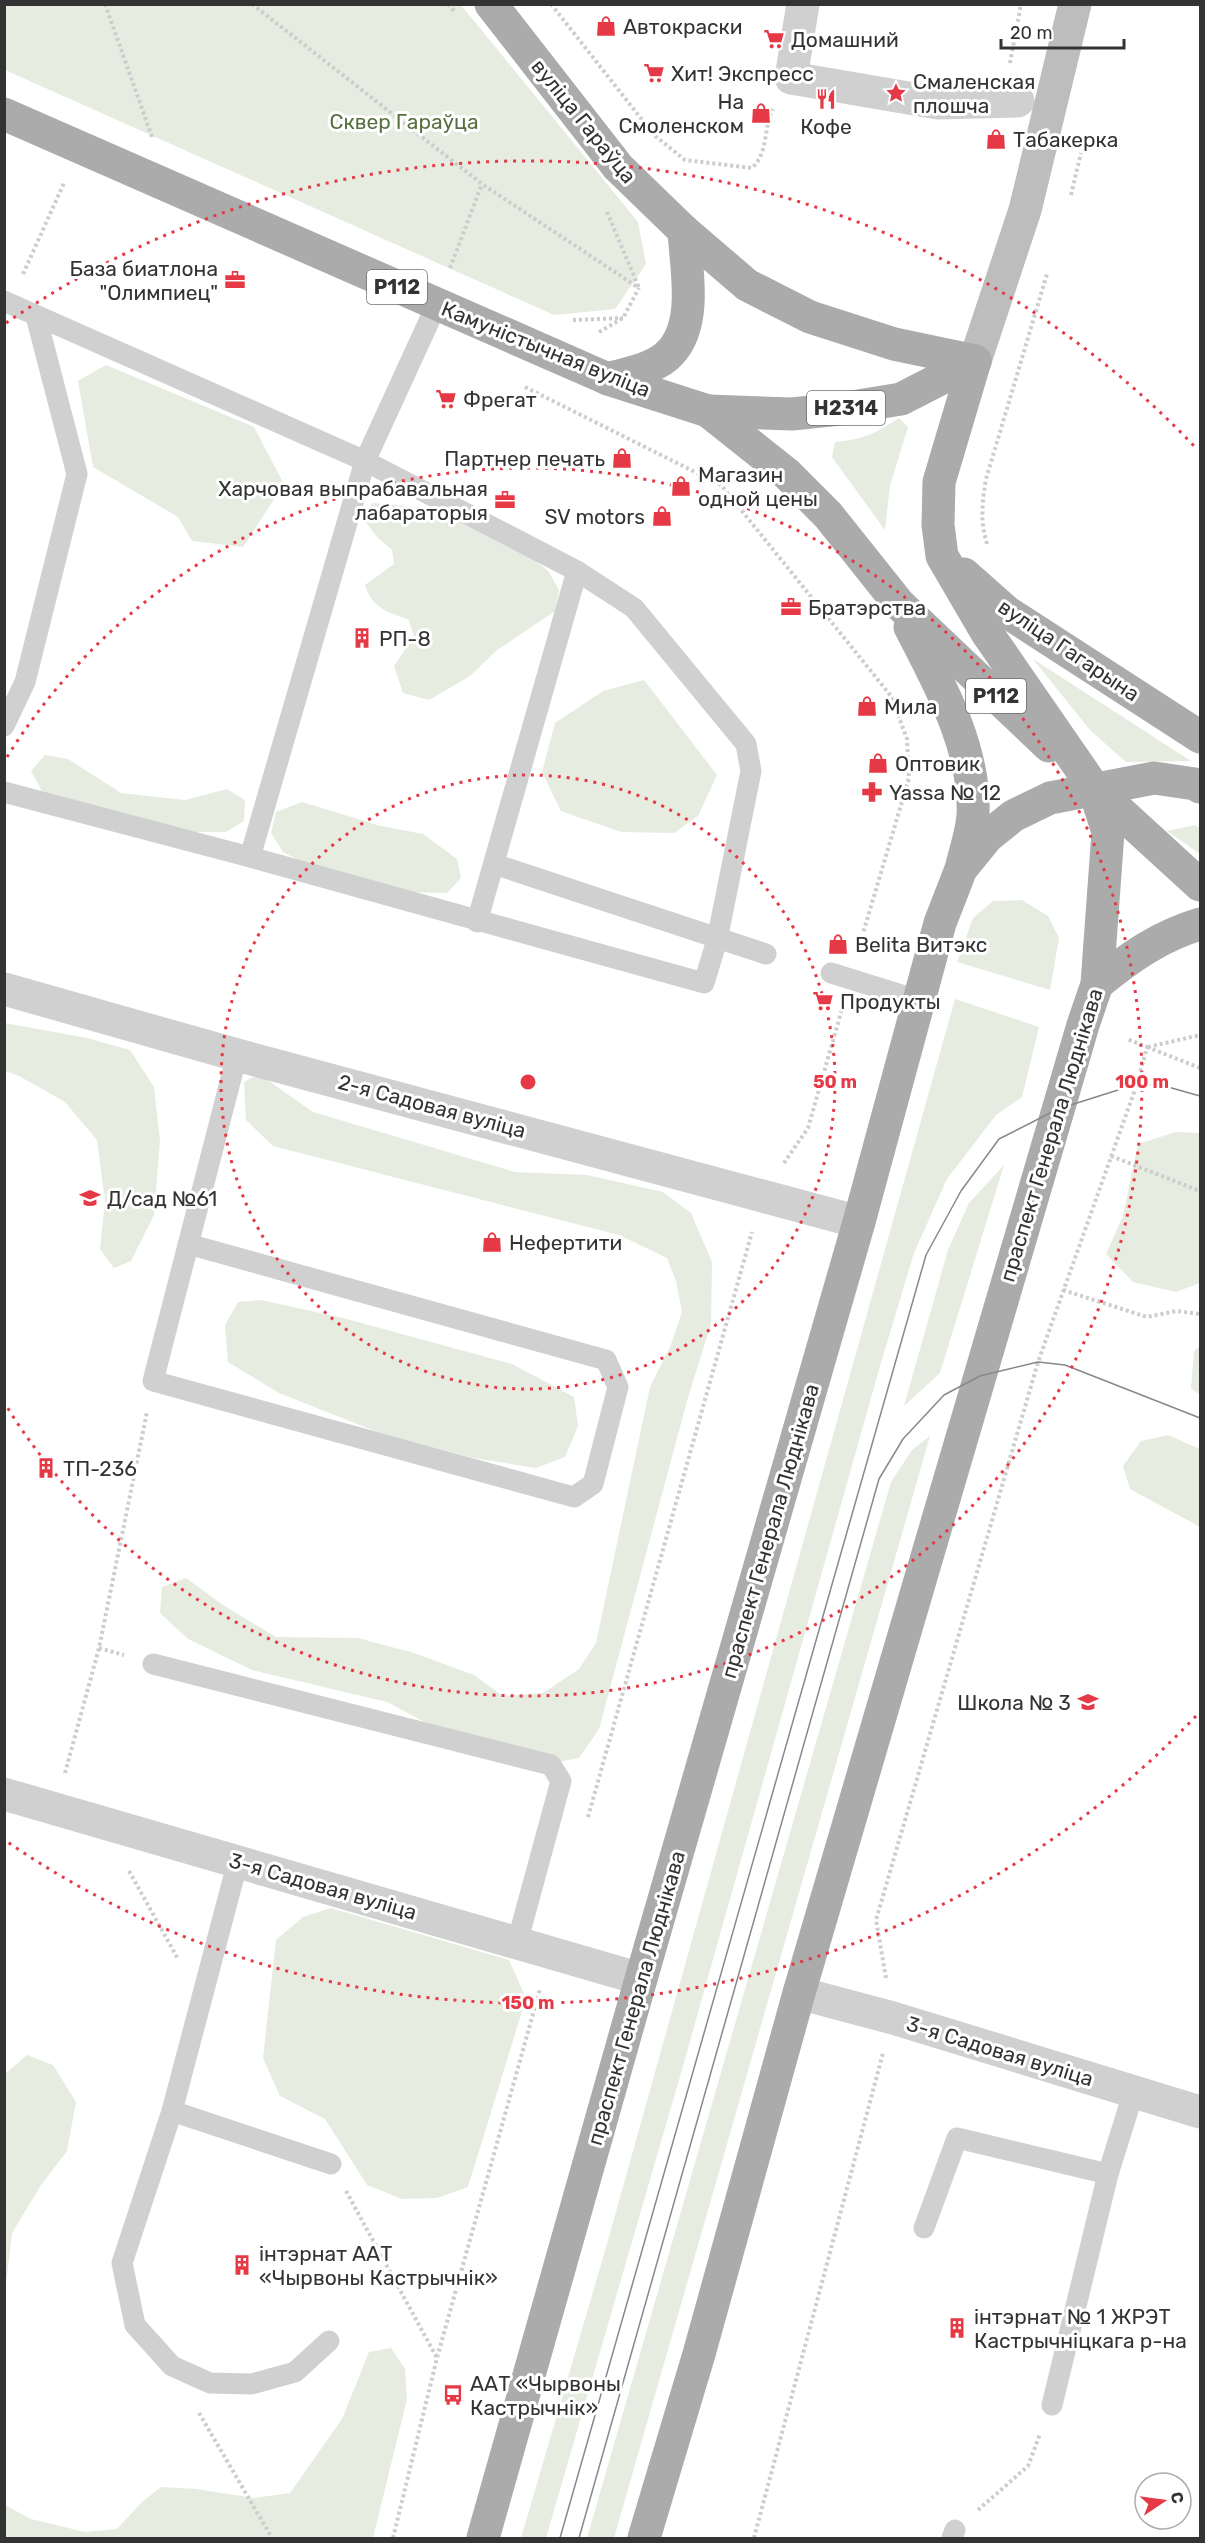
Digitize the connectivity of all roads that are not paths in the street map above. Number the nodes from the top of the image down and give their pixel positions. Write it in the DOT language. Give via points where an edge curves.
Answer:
graph roads {
  1 [pos="491,4"];
  2 [pos="512,4"];
  3 [pos="803,4"];
  4 [pos="1080,8"];
  5 [pos="1018,101"];
  6 [pos="4,114"];
  7 [pos="684,231"];
  8 [pos="442,291"];
  9 [pos="4,301"];
  10 [pos="36,316"];
  11 [pos="975,362"];
  12 [pos="608,379"];
  13 [pos="708,411"];
  14 [pos="365,460"];
  15 [pos="942,556"];
  16 [pos="577,571"];
  17 [pos="899,604"];
  18 [pos="4,726"];
  19 [pos="1200,737"];
  20 [pos="1094,788"];
  21 [pos="1200,788"];
  22 [pos="4,792"];
  23 [pos="250,857"];
  24 [pos="494,864"];
  25 [pos="961,869"];
  26 [pos="1200,885"];
  27 [pos="477,922"];
  28 [pos="1200,924"];
  29 [pos="717,940"];
  30 [pos="766,954"];
  31 [pos="841,976"];
  32 [pos="1097,984"];
  33 [pos="4,989"];
  34 [pos="921,1001"];
  35 [pos="237,1054"];
  36 [pos="859,1222"];
  37 [pos="188,1244"];
  38 [pos="153,1664"];
  39 [pos="4,1794"];
  40 [pos="238,1862"];
  41 [pos="517,1942"];
  42 [pos="641,1979"];
  43 [pos="799,1993"];
  44 [pos="1134,2091"];
  45 [pos="172,2111"];
  46 [pos="1200,2112"];
  47 [pos="331,2164"];
  48 [pos="1108,2174"];
  49 [pos="924,2228"];
  50 [pos="329,2341"];
  51 [pos="1052,2405"];
  52 [pos="483,2538"];
  53 [pos="644,2538"];
  1 -- 7 [label="main road, вуліца Гараўца" via="618,167"];
  2 -- 7 [label="main road, вуліца Гараўца" via="633,154"];
  3 -- 5 [label="street" via="791,78 938,103"];
  4 -- 11 [label="main road" via="1025,210"];
  6 -- 8 [label="main road, Камуністычная вуліца / Р112"];
  7 -- 11 [label="main road, вуліца Гараўца" via="747,285 810,317 894,345"];
  7 -- 12 [label="main road" via="688,301 683,332 670,353 645,369"];
  8 -- 12 [label="main road, Камуністычная вуліца / Р112"];
  8 -- 14 [label="lane"];
  9 -- 10 [label="lane"];
  10 -- 14 [label="lane"];
  10 -- 18 [label="lane" via="77,474 25,682"];
  11 -- 13 [label="main road, Н2314" via="901,399 792,414"];
  11 -- 15 [label="main road" via="939,482"];
  12 -- 13 [label="main road, Камуністычная вуліца / Р112"];
  13 -- 17 [label="main road, Камуністычная вуліца / Р112" via="787,474 820,507"];
  14 -- 16 [label="lane"];
  14 -- 23 [label="lane"];
  15 -- 19 [label="main road, вуліца Гагарына" via="1007,612"];
  15 -- 20 [label="main road" via="987,633"];
  16 -- 24 [label="lane"];
  16 -- 29 [label="lane" via="634,608 746,744 751,771"];
  17 -- 20 [label="main road, Р112"];
  17 -- 25 [label="main road" via="954,713 971,779 973,815"];
  20 -- 21 [label="main road" via="1154,778"];
  20 -- 25 [label="main road, праспект Генерала Люднікава" via="1050,798 1013,816 987,837"];
  20 -- 26 [label="main road, Р112"];
  20 -- 32 [label="main road, праспект Генерала Люднікава" via="1108,832"];
  22 -- 23 [label="lane"];
  23 -- 27 [label="lane"];
  24 -- 27 [label="lane"];
  24 -- 29 [label="lane"];
  25 -- 34 [label="main road, праспект Генерала Люднікава" via="940,923"];
  27 -- 29 [label="lane" via="704,983"];
  28 -- 32 [label="main road" via="1133,954"];
  29 -- 30 [label="lane"];
  31 -- 34 [label="lane"];
  32 -- 43 [label="main road, праспект Генерала Люднікава"];
  33 -- 35 [label="street, 2-я Садовая вуліца"];
  34 -- 36 [label="main road, праспект Генерала Люднікава"];
  35 -- 36 [label="street, 2-я Садовая вуліца"];
  35 -- 37 [label="lane"];
  36 -- 42 [label="main road, праспект Генерала Люднікава"];
  37 -- 37 [label="lane" via="606,1359 618,1387 593,1484 574,1497 153,1382"];
  38 -- 41 [label="lane" via="551,1765 561,1781"];
  39 -- 40 [label="street, 3-я Садовая вуліца"];
  40 -- 41 [label="street, 3-я Садовая вуліца"];
  40 -- 45 [label="lane"];
  41 -- 42 [label="street, 3-я Садовая вуліца"];
  42 -- 52 [label="main road, праспект Генерала Люднікава"];
  43 -- 44 [label="street, 3-я Садовая вуліца"];
  43 -- 53 [label="main road, праспект Генерала Люднікава"];
  44 -- 46 [label="street, 3-я Садовая вуліца"];
  44 -- 48 [label="lane"];
  45 -- 47 [label="lane"];
  45 -- 50 [label="lane" via="122,2263 135,2325 172,2366 210,2383 252,2384 295,2372"];
  48 -- 49 [label="lane" via="957,2138"];
  48 -- 51 [label="lane"];
}
